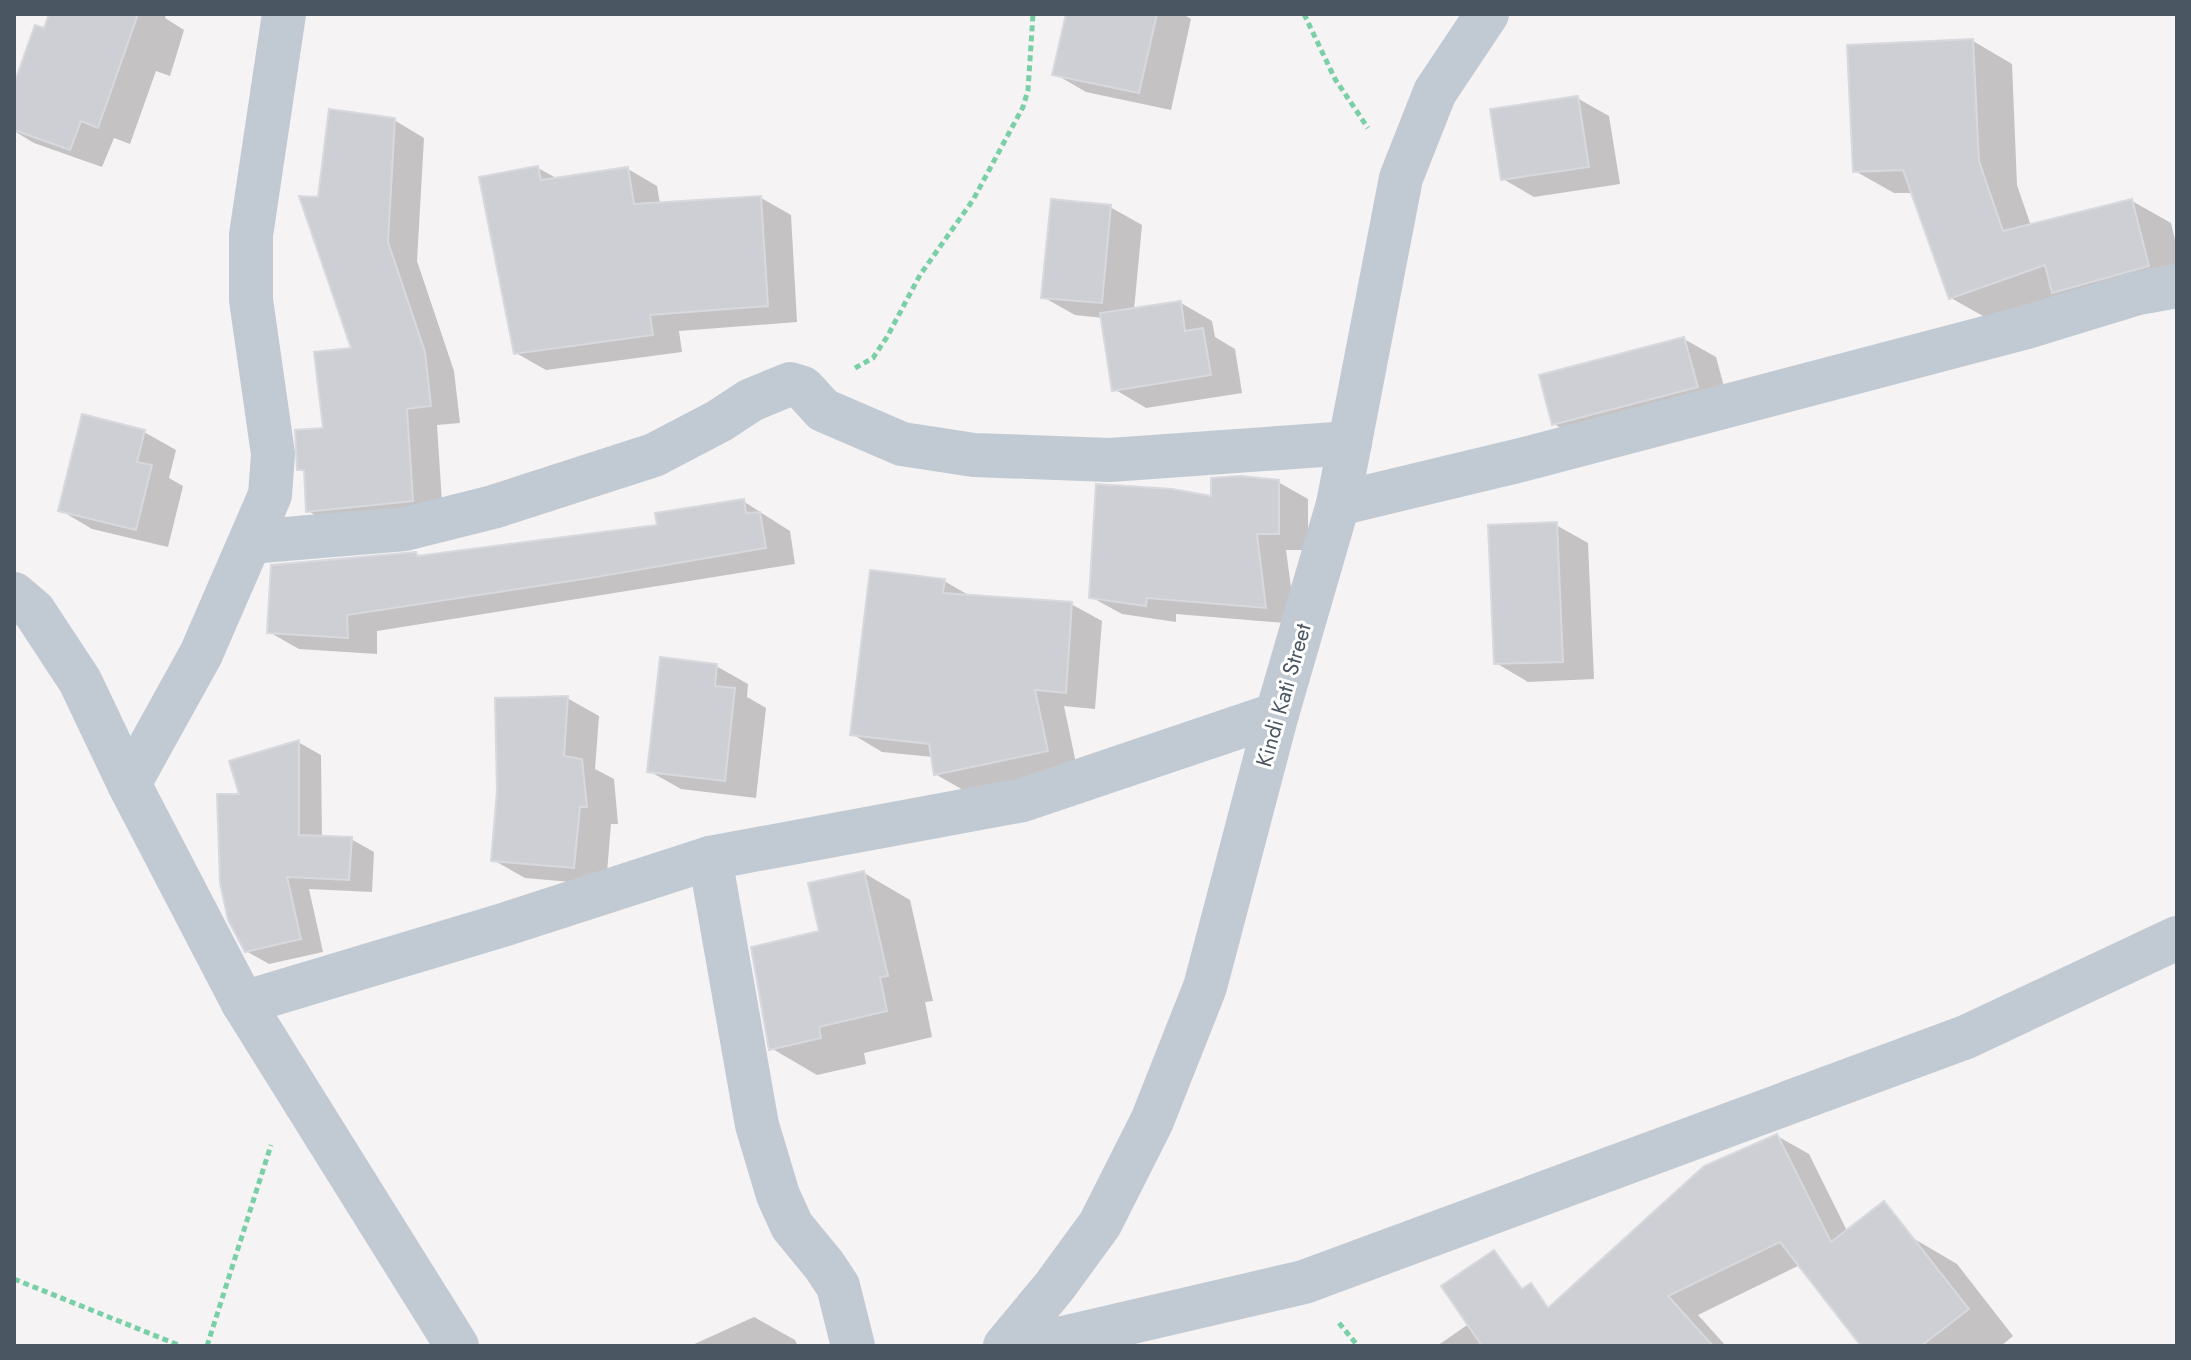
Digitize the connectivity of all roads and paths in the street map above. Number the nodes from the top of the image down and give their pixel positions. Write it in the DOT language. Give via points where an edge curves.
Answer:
graph roads {
  1 [pos="284,14"];
  2 [pos="1033,14"];
  3 [pos="1304,14"];
  4 [pos="1487,14"];
  5 [pos="1401,178"];
  6 [pos="2177,286"];
  7 [pos="797,385"];
  8 [pos="1350,443"];
  9 [pos="1338,504"];
  10 [pos="250,542"];
  11 [pos="14,594"];
  12 [pos="1277,714"];
  13 [pos="129,784"];
  14 [pos="710,858"];
  15 [pos="2177,938"];
  16 [pos="243,1003"];
  17 [pos="291,1083"];
  18 [pos="14,1279"];
  19 [pos="181,1346"];
  20 [pos="207,1346"];
  21 [pos="457,1346"];
  22 [pos="853,1346"];
  23 [pos="1005,1346"];
  24 [pos="1029,1346"];
  1 -- 10 [label="street" via="251,235 251,300 273,454 270,495"];
  2 -- 7 [label="path" via="1023,107 973,200 920,275 887,337 863,365"];
  3 -- 5 [label="path" via="1335,79"];
  4 -- 5 [label="street, Kindi Kati Street" via="1435,92"];
  5 -- 8 [label="street, Kindi Kati Street"];
  6 -- 9 [label="street"];
  7 -- 8 [label="street" via="823,410 902,444 974,455 1110,460"];
  7 -- 10 [label="street" via="775,388 654,455 493,507 405,529"];
  8 -- 9 [label="street, Kindi Kati Street"];
  9 -- 12 [label="street, Kindi Kati Street"];
  10 -- 13 [label="street" via="201,654"];
  11 -- 13 [label="street" via="34,611 80,681"];
  12 -- 14 [label="street" via="1023,800"];
  12 -- 23 [label="street, Kindi Kati Street" via="1205,987 1152,1121 1100,1224"];
  13 -- 16 [label="street"];
  14 -- 16 [label="street"];
  14 -- 22 [label="street" via="757,1125 792,1226 838,1286"];
  15 -- 24 [label="street" via="1966,1037 1304,1282"];
  16 -- 17 [label="street"];
  17 -- 20 [label="path"];
  17 -- 21 [label="street"];
  18 -- 19 [label="path"];
}
